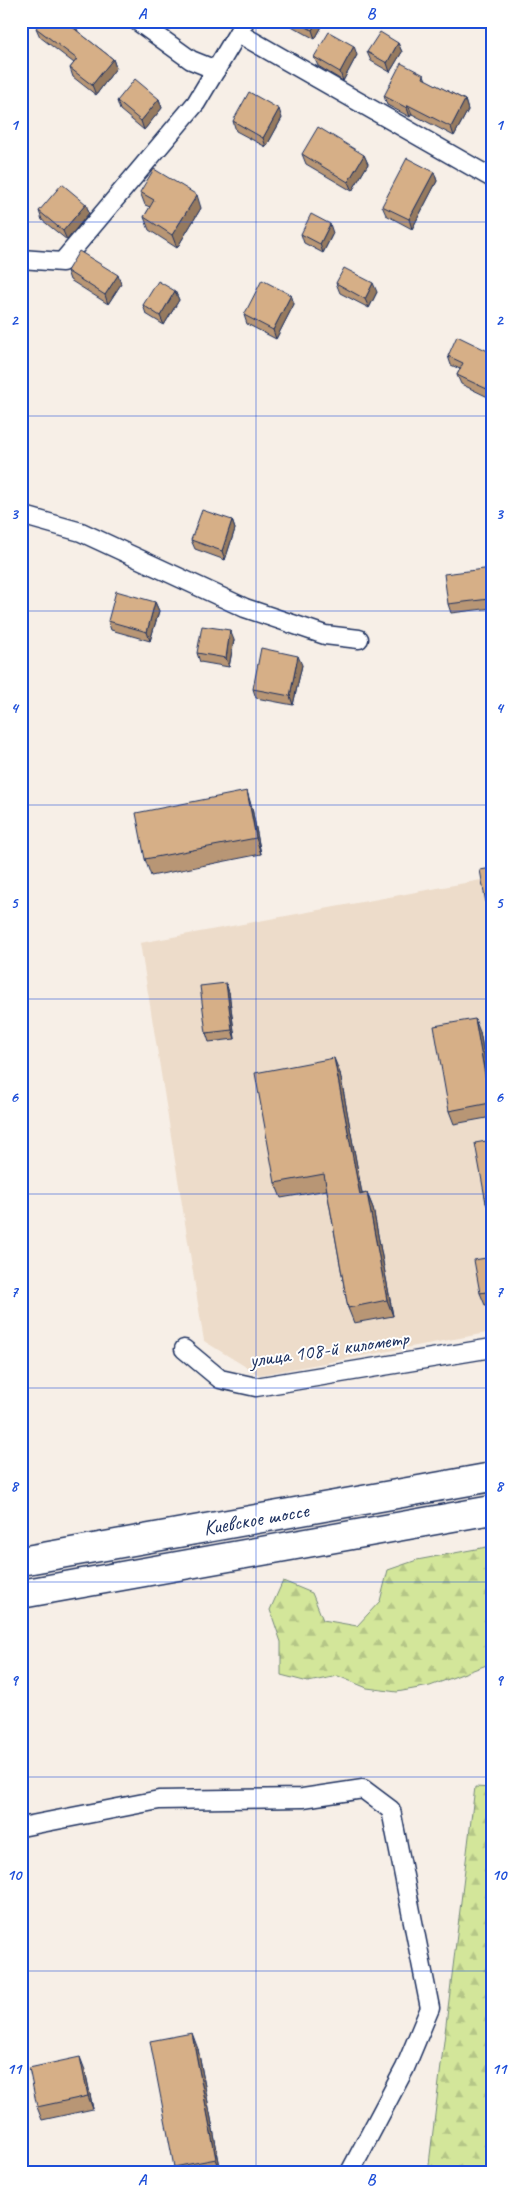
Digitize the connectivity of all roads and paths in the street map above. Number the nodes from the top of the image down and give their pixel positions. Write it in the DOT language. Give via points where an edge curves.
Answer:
graph roads {
  1 [pos="137,21"];
  2 [pos="242,27"];
  3 [pos="216,70"];
  4 [pos="492,178"];
  5 [pos="21,259"];
  6 [pos="21,515"];
  7 [pos="359,639"];
  8 [pos="492,1348"];
  9 [pos="184,1349"];
  10 [pos="492,1477"];
  11 [pos="492,1510"];
  12 [pos="21,1562"];
  13 [pos="21,1594"];
  14 [pos="21,1827"];
  15 [pos="350,2172"];
  1 -- 3 [label="street" via="191,60"];
  2 -- 3 [label="street"];
  2 -- 4 [label="street"];
  3 -- 5 [label="street" via="196,103 62,262"];
  6 -- 7 [label="street" via="81,532 245,608 325,635"];
  8 -- 9 [label="street, улица 108-й километр" via="256,1387 220,1379"];
  10 -- 12 [label="highway, Киевское шоссе"];
  11 -- 13 [label="highway, Киевское шоссе"];
  14 -- 15 [label="street" via="159,1800 303,1798 364,1789 390,1810 430,2008 405,2068"];
}
